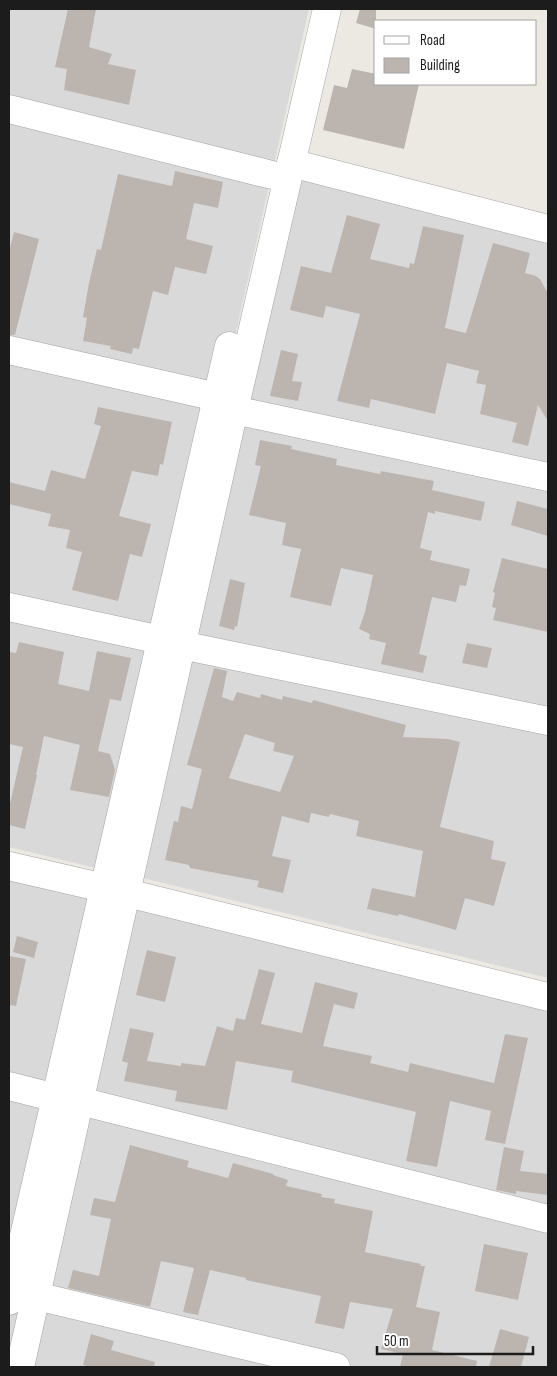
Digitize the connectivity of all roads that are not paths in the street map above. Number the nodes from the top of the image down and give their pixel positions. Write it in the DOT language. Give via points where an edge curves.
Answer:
graph roads {
  1 [pos="307,9"];
  2 [pos="326,9"];
  3 [pos="9,109"];
  4 [pos="282,169"];
  5 [pos="548,229"];
  6 [pos="9,350"];
  7 [pos="225,403"];
  8 [pos="548,477"];
  9 [pos="9,607"];
  10 [pos="171,642"];
  11 [pos="548,721"];
  12 [pos="9,866"];
  13 [pos="115,890"];
  14 [pos="546,989"];
  15 [pos="9,1086"];
  16 [pos="68,1100"];
  17 [pos="548,1219"];
  18 [pos="12,1272"];
  19 [pos="36,1296"];
  20 [pos="9,1301"];
  21 [pos="20,1367"];
  22 [pos="336,1367"];
  1 -- 4 [label="street"];
  2 -- 4 [label="street"];
  3 -- 4 [label="street"];
  4 -- 5 [label="street"];
  4 -- 7 [label="street"];
  6 -- 7 [label="street"];
  7 -- 8 [label="street"];
  7 -- 10 [label="street"];
  9 -- 10 [label="street"];
  10 -- 11 [label="street"];
  10 -- 13 [label="street"];
  12 -- 13 [label="street"];
  13 -- 14 [label="street"];
  13 -- 16 [label="street"];
  15 -- 16 [label="street"];
  16 -- 17 [label="street"];
  16 -- 18 [label="street"];
  16 -- 19 [label="street"];
  18 -- 20 [label="street"];
  19 -- 21 [label="street"];
  19 -- 22 [label="street"];
}
